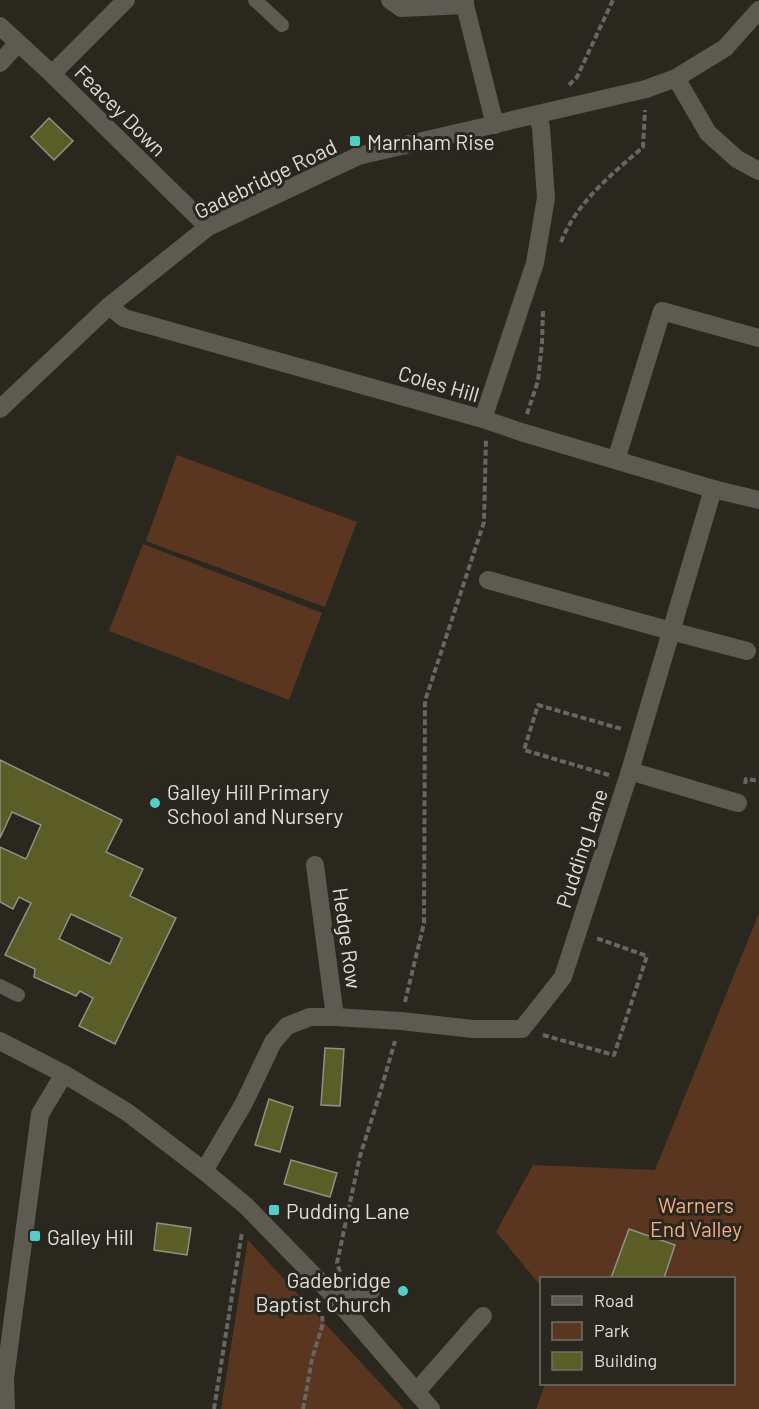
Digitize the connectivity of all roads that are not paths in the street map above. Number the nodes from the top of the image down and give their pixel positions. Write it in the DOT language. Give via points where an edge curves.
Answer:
graph roads {
  1 [pos="126,0"];
  2 [pos="255,0"];
  3 [pos="390,0"];
  4 [pos="465,2"];
  5 [pos="759,10"];
  6 [pos="282,25"];
  7 [pos="0,26"];
  8 [pos="18,43"];
  9 [pos="0,63"];
  10 [pos="52,74"];
  11 [pos="676,78"];
  12 [pos="538,114"];
  13 [pos="495,125"];
  14 [pos="759,171"];
  15 [pos="208,227"];
  16 [pos="109,306"];
  17 [pos="759,338"];
  18 [pos="0,409"];
  19 [pos="483,419"];
  20 [pos="616,460"];
  21 [pos="713,489"];
  22 [pos="759,500"];
  23 [pos="488,580"];
  24 [pos="671,631"];
  25 [pos="747,651"];
  26 [pos="629,775"];
  27 [pos="738,803"];
  28 [pos="315,865"];
  29 [pos="0,986"];
  30 [pos="18,995"];
  31 [pos="335,1017"];
  32 [pos="0,1041"];
  33 [pos="64,1074"];
  34 [pos="204,1171"];
  35 [pos="336,1286"];
  36 [pos="373,1292"];
  37 [pos="483,1316"];
  38 [pos="2,1377"];
  39 [pos="416,1392"];
  40 [pos="6,1409"];
  41 [pos="431,1409"];
  1 -- 10 [label="street"];
  2 -- 6 [label="lane"];
  3 -- 4 [label="street" via="401,8"];
  4 -- 13 [label="street"];
  5 -- 11 [label="street, Gadebridge Road" via="725,48"];
  7 -- 8 [label="street, Feacey Down"];
  8 -- 9 [label="street"];
  8 -- 10 [label="street, Feacey Down"];
  10 -- 15 [label="street, Feacey Down"];
  11 -- 12 [label="street, Gadebridge Road" via="646,89"];
  11 -- 14 [label="street" via="708,133 736,159"];
  12 -- 13 [label="street, Gadebridge Road"];
  12 -- 19 [label="street" via="546,198 535,263"];
  13 -- 15 [label="street, Gadebridge Road" via="358,156"];
  15 -- 16 [label="street, Gadebridge Road"];
  16 -- 18 [label="street, Gadebridge Road"];
  16 -- 19 [label="street, Coles Hill" via="124,318"];
  17 -- 20 [label="street" via="662,311"];
  19 -- 20 [label="street, Coles Hill"];
  20 -- 21 [label="street, Coles Hill"];
  21 -- 22 [label="street, Coles Hill"];
  21 -- 24 [label="street, Pudding Lane"];
  23 -- 24 [label="street"];
  24 -- 25 [label="street"];
  24 -- 26 [label="street, Pudding Lane"];
  26 -- 27 [label="street"];
  26 -- 31 [label="street, Pudding Lane" via="563,976 522,1029 474,1029"];
  28 -- 31 [label="street, Hedge Row"];
  29 -- 30 [label="lane"];
  31 -- 34 [label="street" via="310,1017 287,1026 273,1042 244,1103"];
  32 -- 33 [label="street"];
  33 -- 34 [label="street" via="127,1112"];
  33 -- 38 [label="street" via="40,1114"];
  34 -- 35 [label="street"];
  35 -- 36 [label="lane"];
  35 -- 39 [label="street"];
  37 -- 39 [label="street"];
  38 -- 40 [label="street"];
  39 -- 41 [label="street"];
}
